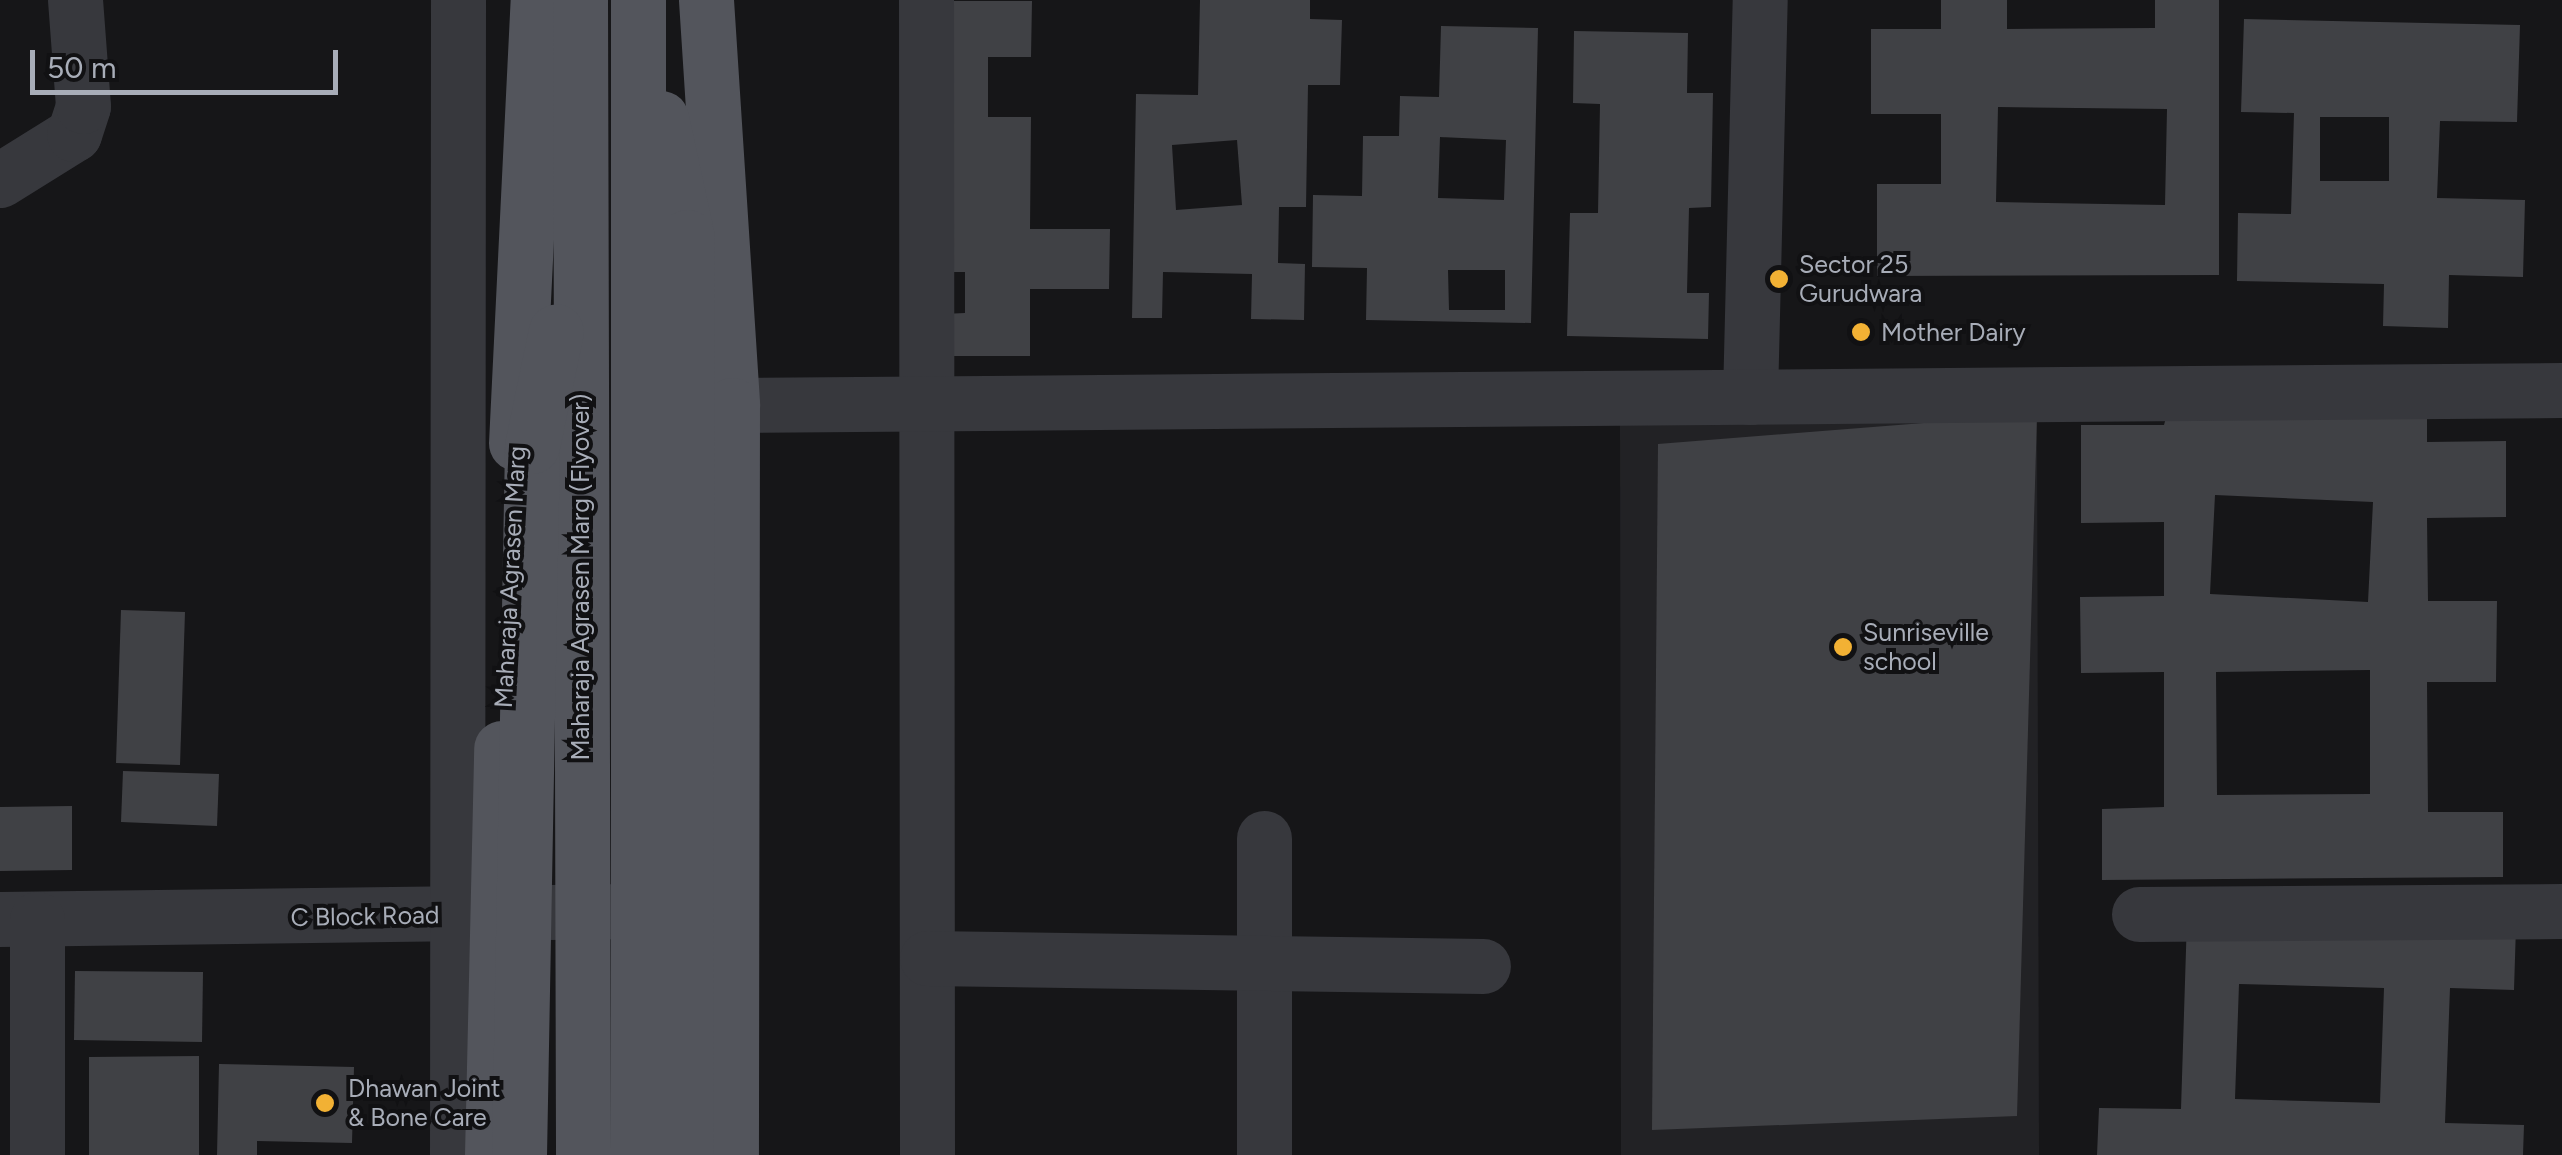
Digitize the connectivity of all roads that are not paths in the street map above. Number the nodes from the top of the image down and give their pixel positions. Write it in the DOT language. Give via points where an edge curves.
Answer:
graph roads {
  1 [pos="75,0"];
  2 [pos="458,0"];
  3 [pos="538,0"];
  4 [pos="580,0"];
  5 [pos="706,0"];
  6 [pos="926,0"];
  7 [pos="1760,0"];
  8 [pos="638,9"];
  9 [pos="0,180"];
  10 [pos="578,225"];
  11 [pos="2562,390"];
  12 [pos="1750,397"];
  13 [pos="926,403"];
  14 [pos="732,406"];
  15 [pos="1264,838"];
  16 [pos="730,910"];
  17 [pos="2562,912"];
  18 [pos="2139,914"];
  19 [pos="474,915"];
  20 [pos="19,919"];
  21 [pos="927,958"];
  22 [pos="1264,963"];
  23 [pos="1482,966"];
  24 [pos="36,1155"];
  25 [pos="457,1155"];
  26 [pos="492,1155"];
  27 [pos="519,1155"];
  28 [pos="583,1155"];
  29 [pos="638,1155"];
  30 [pos="684,1155"];
  31 [pos="731,1155"];
  32 [pos="927,1155"];
  33 [pos="1264,1155"];
  1 -- 9 [label="street" via="82,106 74,134"];
  2 -- 19 [label="street"];
  3 -- 19 [label="main road, Maharaja Agrasen Marg"];
  4 -- 10 [label="main road, Maharaja Agrasen Marg (Flyover), bridge"];
  5 -- 14 [label="main road"];
  6 -- 13 [label="street"];
  7 -- 12 [label="street"];
  8 -- 29 [label="main road, bridge"];
  8 -- 30 [label="main road, bridge" via="686,237"];
  10 -- 27 [label="main road, bridge" via="532,446"];
  10 -- 28 [label="main road, Maharaja Agrasen Marg (Flyover), bridge"];
  11 -- 12 [label="street"];
  12 -- 13 [label="street"];
  13 -- 14 [label="street"];
  13 -- 21 [label="street"];
  14 -- 16 [label="main road"];
  15 -- 22 [label="street"];
  16 -- 19 [label="street, C Block Road"];
  16 -- 31 [label="main road"];
  17 -- 18 [label="street"];
  19 -- 20 [label="street, C Block Road"];
  19 -- 25 [label="street"];
  19 -- 26 [label="main road, Maharaja Agrasen Marg"];
  20 -- 24 [label="street"];
  21 -- 22 [label="street"];
  21 -- 32 [label="street"];
  22 -- 23 [label="street"];
  22 -- 33 [label="street"];
}
